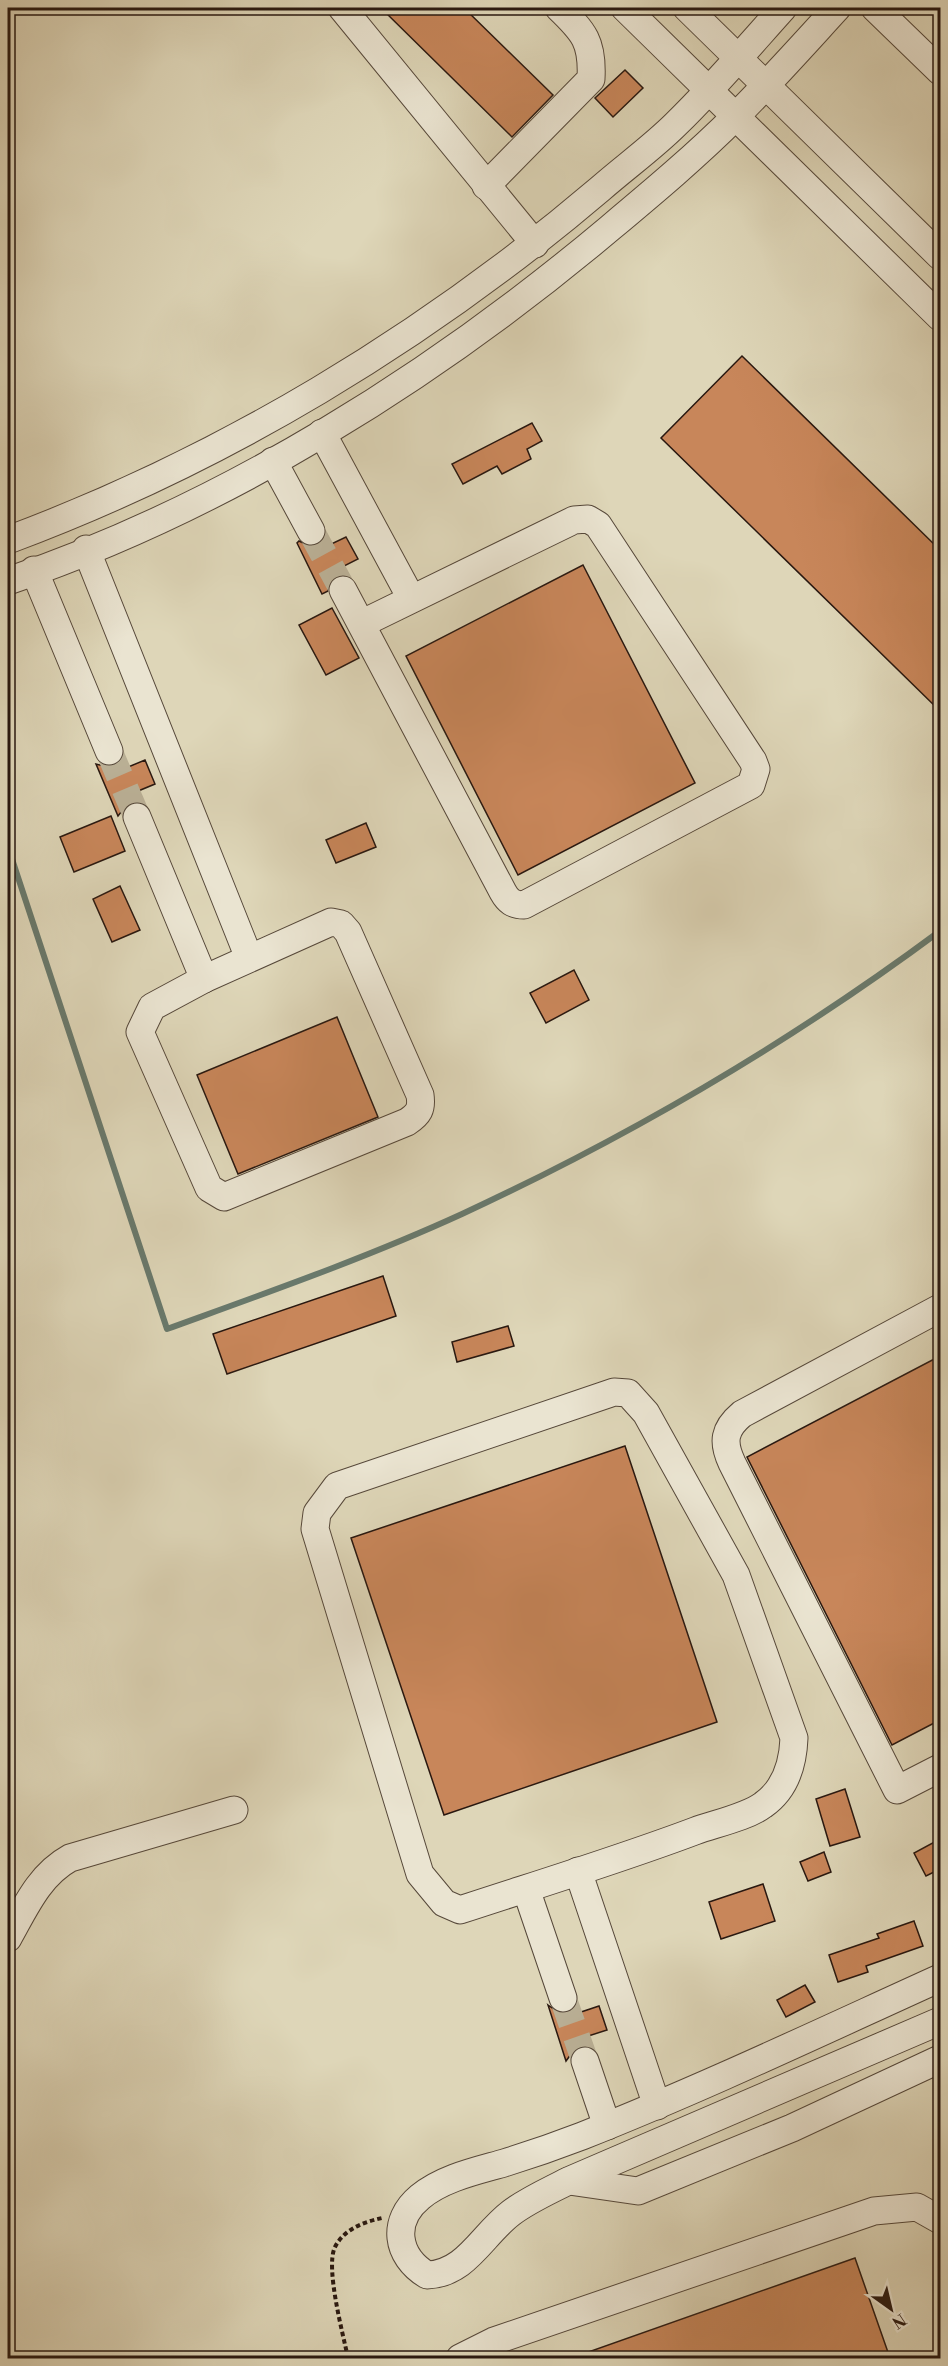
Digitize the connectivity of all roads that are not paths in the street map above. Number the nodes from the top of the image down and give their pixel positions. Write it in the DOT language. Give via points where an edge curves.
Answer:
graph roads {
  1 [pos="342,8"];
  2 [pos="559,8"];
  3 [pos="625,8"];
  4 [pos="687,8"];
  5 [pos="783,8"];
  6 [pos="837,8"];
  7 [pos="875,8"];
  8 [pos="738,58"];
  9 [pos="940,71"];
  10 [pos="767,84"];
  11 [pos="708,90"];
  12 [pos="735,117"];
  13 [pos="486,186"];
  14 [pos="535,244"];
  15 [pos="940,256"];
  16 [pos="940,316"];
  17 [pos="322,433"];
  18 [pos="273,461"];
  19 [pos="311,531"];
  20 [pos="8,540"];
  21 [pos="86,549"];
  22 [pos="34,570"];
  23 [pos="8,581"];
  24 [pos="343,590"];
  25 [pos="411,598"];
  26 [pos="361,624"];
  27 [pos="109,751"];
  28 [pos="137,817"];
  29 [pos="249,958"];
  30 [pos="204,979"];
  31 [pos="940,1308"];
  32 [pos="940,1768"];
  33 [pos="234,1810"];
  34 [pos="578,1871"];
  35 [pos="526,1889"];
  36 [pos="8,1938"];
  37 [pos="940,1978"];
  38 [pos="563,1998"];
  39 [pos="940,2021"];
  40 [pos="940,2059"];
  41 [pos="585,2061"];
  42 [pos="657,2106"];
  43 [pos="607,2126"];
  44 [pos="568,2181"];
  45 [pos="940,2220"];
  46 [pos="460,2358"];
  1 -- 13 [label="lane"];
  2 -- 13 [label="lane" via="583,31 592,55 591,79"];
  3 -- 11 [label="lane"];
  4 -- 8 [label="lane"];
  5 -- 8 [label="lane"];
  6 -- 10 [label="lane"];
  7 -- 9 [label="lane"];
  8 -- 10 [label="lane"];
  8 -- 11 [label="lane"];
  10 -- 12 [label="lane"];
  10 -- 15 [label="lane"];
  11 -- 12 [label="lane"];
  11 -- 14 [label="lane" via="675,125"];
  12 -- 16 [label="lane"];
  12 -- 17 [label="lane" via="547,281 433,365"];
  13 -- 14 [label="lane"];
  14 -- 20 [label="lane" via="425,322 300,401 156,479"];
  17 -- 18 [label="lane"];
  17 -- 25 [label="lane"];
  18 -- 19 [label="lane"];
  18 -- 21 [label="lane" via="147,525"];
  21 -- 22 [label="lane"];
  21 -- 29 [label="lane"];
  22 -- 23 [label="lane"];
  22 -- 27 [label="lane"];
  24 -- 26 [label="lane"];
  25 -- 26 [label="lane"];
  25 -- 26 [label="lane" via="574,520 588,519 598,525 753,761 756,769 751,785 524,905 516,905 503,892"];
  28 -- 30 [label="lane"];
  29 -- 30 [label="lane"];
  29 -- 30 [label="lane" via="331,922 341,924 420,1095 417,1116 224,1197 214,1193 140,1032 152,1007"];
  31 -- 32 [label="lane" via="742,1414 724,1436 732,1463 897,1790"];
  33 -- 36 [label="lane" via="63,1861 47,1874"];
  34 -- 35 [label="lane"];
  34 -- 35 [label="lane" via="762,1807 777,1793 793,1758 794,1738 736,1575 646,1413 627,1393 614,1392 337,1486 317,1513 315,1529 420,1874 444,1904 460,1910"];
  34 -- 42 [label="lane"];
  35 -- 38 [label="lane"];
  37 -- 42 [label="lane"];
  39 -- 44 [label="lane"];
  40 -- 44 [label="lane" via="792,2128 638,2191"];
  41 -- 43 [label="lane"];
  42 -- 43 [label="lane"];
  43 -- 44 [label="lane" via="439,2185 420,2197 404,2213 399,2228 405,2254 414,2267 427,2275 439,2275 465,2261 512,2212"];
  45 -- 46 [label="lane" via="917,2207 874,2211 494,2341"];
}
